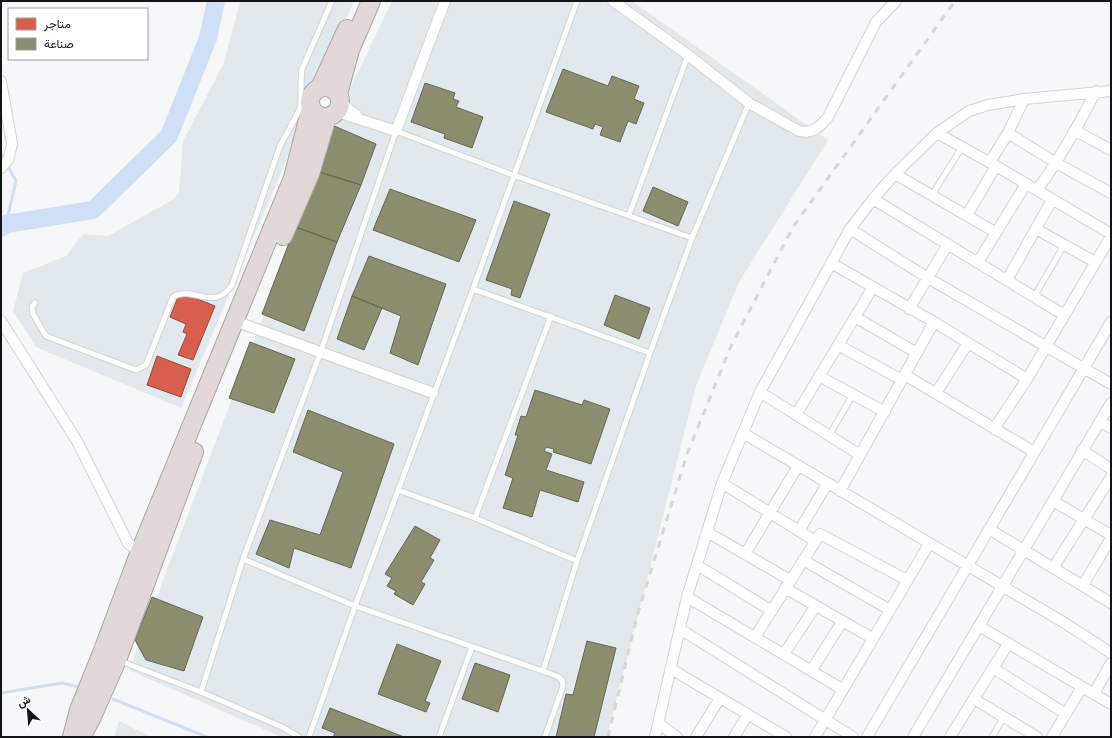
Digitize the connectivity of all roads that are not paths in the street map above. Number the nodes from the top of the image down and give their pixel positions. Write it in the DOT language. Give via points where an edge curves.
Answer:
graph roads {
  1 [pos="332,1"];
  2 [pos="360,1"];
  3 [pos="371,1"];
  4 [pos="445,1"];
  5 [pos="577,1"];
  6 [pos="613,1"];
  7 [pos="896,1"];
  8 [pos="688,55"];
  9 [pos="1,81"];
  10 [pos="1096,91"];
  11 [pos="1111,91"];
  12 [pos="311,97"];
  13 [pos="1024,99"];
  14 [pos="749,103"];
  15 [pos="336,106"];
  16 [pos="396,131"];
  17 [pos="1076,131"];
  18 [pos="936,133"];
  19 [pos="1008,133"];
  20 [pos="962,147"];
  21 [pos="1111,150"];
  22 [pos="1056,163"];
  23 [pos="993,164"];
  24 [pos="4,165"];
  25 [pos="895,174"];
  26 [pos="513,175"];
  27 [pos="1026,184"];
  28 [pos="1037,190"];
  29 [pos="1111,193"];
  30 [pos="932,195"];
  31 [pos="873,199"];
  32 [pos="1052,200"];
  33 [pos="629,215"];
  34 [pos="967,215"];
  35 [pos="1036,229"];
  36 [pos="850,230"];
  37 [pos="995,232"];
  38 [pos="1111,235"];
  39 [pos="692,238"];
  40 [pos="948,244"];
  41 [pos="1064,245"];
  42 [pos="978,262"];
  43 [pos="1095,262"];
  44 [pos="831,263"];
  45 [pos="928,278"];
  46 [pos="1007,280"];
  47 [pos="873,287"];
  48 [pos="473,289"];
  49 [pos="1034,297"];
  50 [pos="35,303"];
  51 [pos="909,309"];
  52 [pos="1064,315"];
  53 [pos="551,316"];
  54 [pos="855,317"];
  55 [pos="1,322"];
  56 [pos="934,322"];
  57 [pos="1111,322"];
  58 [pos="244,324"];
  59 [pos="968,343"];
  60 [pos="838,345"];
  61 [pos="1046,345"];
  62 [pos="321,351"];
  63 [pos="650,353"];
  64 [pos="917,353"];
  65 [pos="1084,368"];
  66 [pos="819,376"];
  67 [pos="903,378"];
  68 [pos="1027,379"];
  69 [pos="1111,384"];
  70 [pos="760,392"];
  71 [pos="433,393"];
  72 [pos="936,393"];
  73 [pos="853,394"];
  74 [pos="1111,403"];
  75 [pos="205,409"];
  76 [pos="885,412"];
  77 [pos="796,415"];
  78 [pos="1100,421"];
  79 [pos="1111,428"];
  80 [pos="994,429"];
  81 [pos="743,433"];
  82 [pos="829,436"];
  83 [pos="1082,450"];
  84 [pos="1034,452"];
  85 [pos="860,455"];
  86 [pos="798,466"];
  87 [pos="1111,469"];
  88 [pos="1111,477"];
  89 [pos="722,483"];
  90 [pos="827,484"];
  91 [pos="398,490"];
  92 [pos="840,492"];
  93 [pos="1053,501"];
  94 [pos="770,513"];
  95 [pos="475,518"];
  96 [pos="1084,519"];
  97 [pos="989,529"];
  98 [pos="799,531"];
  99 [pos="707,532"];
  100 [pos="1111,535"];
  101 [pos="1111,538"];
  102 [pos="815,541"];
  103 [pos="929,544"];
  104 [pos="1023,552"];
  105 [pos="745,554"];
  106 [pos="146,557"];
  107 [pos="243,559"];
  108 [pos="803,560"];
  109 [pos="577,561"];
  110 [pos="698,565"];
  111 [pos="967,565"];
  112 [pos="1053,568"];
  113 [pos="907,580"];
  114 [pos="788,584"];
  115 [pos="1083,585"];
  116 [pos="1002,587"];
  117 [pos="687,597"];
  118 [pos="1110,601"];
  119 [pos="355,606"];
  120 [pos="815,607"];
  121 [pos="772,610"];
  122 [pos="890,610"];
  123 [pos="842,622"];
  124 [pos="979,626"];
  125 [pos="680,629"];
  126 [pos="755,637"];
  127 [pos="872,638"];
  128 [pos="1008,644"];
  129 [pos="472,647"];
  130 [pos="1111,653"];
  131 [pos="784,654"];
  132 [pos="109,656"];
  133 [pos="1111,663"];
  134 [pos="993,668"];
  135 [pos="671,669"];
  136 [pos="543,671"];
  137 [pos="811,671"];
  138 [pos="1082,687"];
  139 [pos="842,689"];
  140 [pos="201,692"];
  141 [pos="1094,694"];
  142 [pos="720,698"];
  143 [pos="974,699"];
  144 [pos="1111,704"];
  145 [pos="748,714"];
  146 [pos="1066,714"];
  147 [pos="1004,717"];
  148 [pos="825,719"];
  149 [pos="658,723"];
  150 [pos="915,734"];
  151 [pos="780,736"];
  152 [pos="1034,736"];
  153 [pos="72,737"];
  154 [pos="81,737"];
  155 [pos="299,737"];
  156 [pos="309,737"];
  157 [pos="439,737"];
  158 [pos="545,737"];
  159 [pos="655,737"];
  160 [pos="677,737"];
  161 [pos="696,737"];
  162 [pos="734,737"];
  163 [pos="815,737"];
  164 [pos="853,737"];
  165 [pos="866,737"];
  166 [pos="926,737"];
  167 [pos="950,737"];
  168 [pos="992,737"];
  169 [pos="1052,737"];
  1 -- 12 [label="lane" via="302,69 300,81"];
  2 -- 12 [label="highway"];
  3 -- 15 [label="highway" via="350,50"];
  4 -- 16 [label="street"];
  5 -- 26 [label="lane"];
  6 -- 8 [label="street"];
  7 -- 14 [label="street" via="876,22 821,126 812,131 798,131"];
  8 -- 14 [label="street"];
  8 -- 33 [label="lane"];
  9 -- 24 [label="street" via="12,144"];
  10 -- 11 [label="street"];
  10 -- 13 [label="street"];
  10 -- 17 [label="street"];
  12 -- 15 [label="highway" via="318,115"];
  12 -- 15 [label="highway" via="330,87"];
  12 -- 50 [label="lane" via="299,111 280,146 232,285 223,294 213,298 181,294 173,297 144,368 133,370 46,336 33,314 32,307"];
  12 -- 75 [label="highway" via="293,178"];
  13 -- 18 [label="street" via="969,111"];
  13 -- 19 [label="street"];
  14 -- 39 [label="lane"];
  15 -- 16 [label="street" via="359,118"];
  15 -- 58 [label="highway" via="310,174"];
  16 -- 26 [label="lane"];
  16 -- 62 [label="lane"];
  17 -- 21 [label="street"];
  17 -- 22 [label="street"];
  18 -- 20 [label="street"];
  18 -- 25 [label="street"];
  19 -- 22 [label="street"];
  19 -- 23 [label="street"];
  20 -- 23 [label="street"];
  20 -- 30 [label="lane"];
  22 -- 28 [label="street"];
  22 -- 29 [label="street"];
  23 -- 27 [label="street"];
  23 -- 34 [label="street"];
  25 -- 30 [label="street"];
  25 -- 31 [label="street"];
  26 -- 33 [label="lane"];
  26 -- 48 [label="lane"];
  27 -- 28 [label="street"];
  27 -- 37 [label="street"];
  28 -- 32 [label="street"];
  30 -- 34 [label="street"];
  31 -- 36 [label="street"];
  31 -- 40 [label="street"];
  32 -- 35 [label="street"];
  32 -- 38 [label="street"];
  33 -- 39 [label="lane"];
  34 -- 37 [label="street"];
  35 -- 41 [label="street"];
  35 -- 46 [label="street"];
  36 -- 44 [label="street"];
  36 -- 45 [label="street"];
  37 -- 42 [label="street"];
  38 -- 43 [label="street"];
  39 -- 63 [label="lane"];
  40 -- 42 [label="street"];
  40 -- 45 [label="street"];
  41 -- 43 [label="street"];
  41 -- 49 [label="lane"];
  42 -- 46 [label="street"];
  43 -- 52 [label="street"];
  44 -- 47 [label="street"];
  44 -- 70 [label="street"];
  45 -- 51 [label="street"];
  45 -- 61 [label="street"];
  46 -- 49 [label="street"];
  47 -- 51 [label="street"];
  47 -- 54 [label="street"];
  48 -- 53 [label="lane"];
  48 -- 71 [label="lane"];
  49 -- 52 [label="street"];
  51 -- 56 [label="street"];
  52 -- 61 [label="street"];
  53 -- 63 [label="lane"];
  53 -- 95 [label="lane"];
  54 -- 60 [label="street"];
  54 -- 64 [label="street"];
  55 -- 106 [label="street" via="77,442 128,543"];
  56 -- 59 [label="street"];
  56 -- 64 [label="street"];
  57 -- 65 [label="street"];
  58 -- 62 [label="street"];
  58 -- 75 [label="highway"];
  59 -- 68 [label="street"];
  59 -- 72 [label="street"];
  60 -- 66 [label="street"];
  60 -- 67 [label="street"];
  61 -- 65 [label="street"];
  61 -- 68 [label="street"];
  62 -- 71 [label="street"];
  62 -- 107 [label="lane"];
  63 -- 109 [label="lane"];
  64 -- 67 [label="street"];
  65 -- 69 [label="street"];
  65 -- 84 [label="street"];
  66 -- 73 [label="street"];
  66 -- 77 [label="street"];
  67 -- 72 [label="street"];
  67 -- 76 [label="street"];
  68 -- 80 [label="street"];
  70 -- 77 [label="street"];
  70 -- 81 [label="street"];
  71 -- 91 [label="lane"];
  72 -- 80 [label="street"];
  73 -- 76 [label="street"];
  73 -- 82 [label="lane"];
  74 -- 78 [label="street"];
  75 -- 106 [label="highway"];
  76 -- 85 [label="street"];
  77 -- 82 [label="street"];
  78 -- 79 [label="street"];
  78 -- 83 [label="street"];
  80 -- 84 [label="street"];
  81 -- 86 [label="street"];
  81 -- 89 [label="street"];
  82 -- 85 [label="street"];
  83 -- 87 [label="street"];
  83 -- 93 [label="street"];
  84 -- 97 [label="street"];
  85 -- 92 [label="street"];
  86 -- 90 [label="street"];
  86 -- 94 [label="street"];
  88 -- 96 [label="street"];
  89 -- 94 [label="street"];
  89 -- 99 [label="street"];
  90 -- 92 [label="street"];
  90 -- 98 [label="street"];
  91 -- 95 [label="lane"];
  91 -- 119 [label="lane"];
  92 -- 103 [label="street"];
  93 -- 96 [label="street"];
  93 -- 104 [label="street"];
  94 -- 98 [label="street"];
  94 -- 105 [label="street"];
  95 -- 109 [label="lane"];
  96 -- 100 [label="street"];
  96 -- 112 [label="street"];
  97 -- 104 [label="street"];
  97 -- 111 [label="street"];
  98 -- 102 [label="street"];
  99 -- 105 [label="street"];
  99 -- 110 [label="street"];
  101 -- 115 [label="street"];
  102 -- 108 [label="street"];
  102 -- 113 [label="street" via="820,534 824,534"];
  103 -- 111 [label="street"];
  103 -- 113 [label="street"];
  104 -- 112 [label="street"];
  104 -- 116 [label="street"];
  105 -- 114 [label="street"];
  106 -- 132 [label="highway"];
  107 -- 119 [label="lane"];
  107 -- 140 [label="lane"];
  108 -- 114 [label="street"];
  108 -- 122 [label="street"];
  109 -- 136 [label="lane"];
  110 -- 117 [label="street"];
  110 -- 121 [label="street"];
  111 -- 116 [label="street"];
  111 -- 165 [label="street"];
  112 -- 115 [label="street"];
  113 -- 122 [label="street"];
  114 -- 120 [label="street"];
  114 -- 121 [label="street"];
  115 -- 118 [label="street"];
  116 -- 124 [label="street"];
  116 -- 130 [label="street"];
  117 -- 125 [label="street"];
  117 -- 126 [label="street"];
  119 -- 129 [label="lane"];
  119 -- 156 [label="lane"];
  120 -- 123 [label="street"];
  120 -- 131 [label="street"];
  121 -- 126 [label="street"];
  122 -- 127 [label="street"];
  123 -- 127 [label="street"];
  123 -- 137 [label="street"];
  124 -- 128 [label="street"];
  124 -- 150 [label="street"];
  125 -- 135 [label="street"];
  125 -- 148 [label="street"];
  126 -- 131 [label="street"];
  127 -- 139 [label="street"];
  128 -- 134 [label="street"];
  128 -- 138 [label="street"];
  129 -- 136 [label="lane"];
  129 -- 157 [label="lane"];
  131 -- 137 [label="street"];
  132 -- 140 [label="lane"];
  132 -- 153 [label="highway" via="79,710"];
  132 -- 154 [label="highway"];
  133 -- 141 [label="street"];
  134 -- 143 [label="street"];
  134 -- 146 [label="street"];
  135 -- 142 [label="street"];
  135 -- 149 [label="street"];
  136 -- 158 [label="lane" via="558,676 563,686"];
  137 -- 139 [label="street"];
  138 -- 141 [label="street"];
  138 -- 146 [label="street"];
  139 -- 148 [label="street"];
  140 -- 155 [label="lane"];
  141 -- 144 [label="street"];
  142 -- 145 [label="street"];
  142 -- 161 [label="street"];
  143 -- 147 [label="street"];
  143 -- 167 [label="street"];
  145 -- 151 [label="street"];
  145 -- 162 [label="street"];
  146 -- 169 [label="street"];
  147 -- 152 [label="street"];
  147 -- 168 [label="lane"];
  148 -- 163 [label="street"];
  148 -- 164 [label="street"];
  149 -- 159 [label="street"];
  149 -- 160 [label="street"];
  150 -- 166 [label="street"];
}
